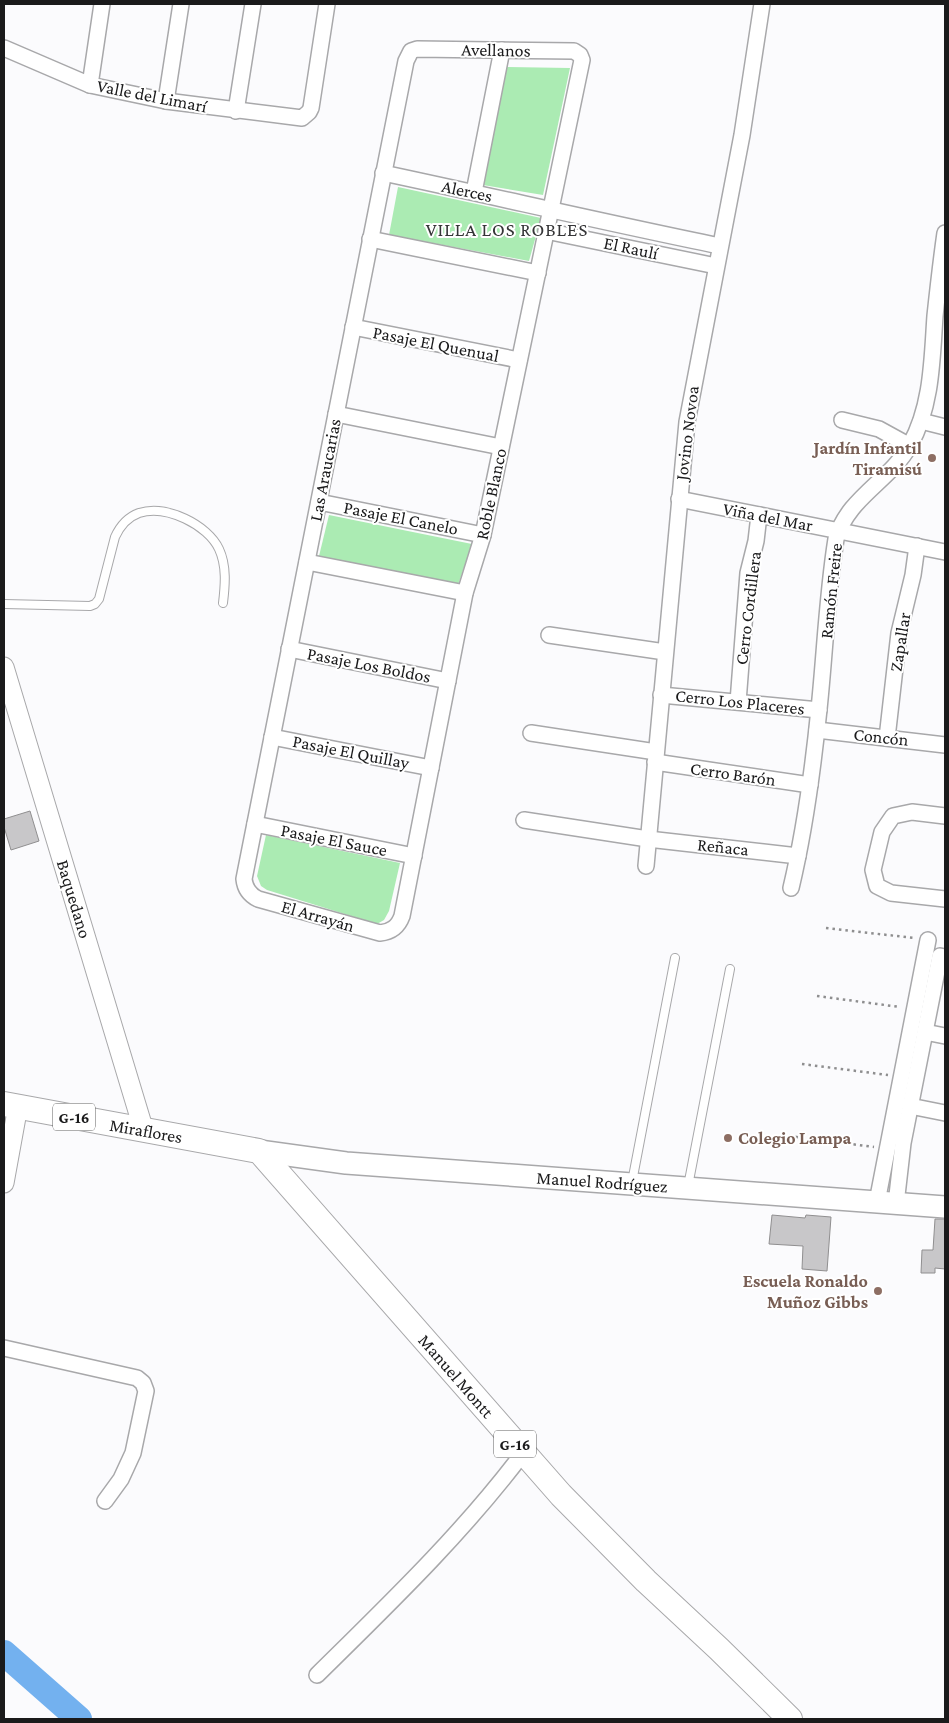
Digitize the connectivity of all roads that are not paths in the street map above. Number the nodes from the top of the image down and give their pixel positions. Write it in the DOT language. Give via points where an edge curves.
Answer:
graph roads {
  1 [pos="102,4"];
  2 [pos="181,4"];
  3 [pos="253,4"];
  4 [pos="328,4"];
  5 [pos="762,4"];
  6 [pos="4,48"];
  7 [pos="502,50"];
  8 [pos="411,52"];
  9 [pos="580,54"];
  10 [pos="90,84"];
  11 [pos="166,101"];
  12 [pos="236,111"];
  13 [pos="384,173"];
  14 [pos="474,192"];
  15 [pos="551,210"];
  16 [pos="546,231"];
  17 [pos="945,233"];
  18 [pos="370,239"];
  19 [pos="720,246"];
  20 [pos="716,266"];
  21 [pos="538,273"];
  22 [pos="353,327"];
  23 [pos="939,346"];
  24 [pos="519,360"];
  25 [pos="336,414"];
  26 [pos="842,420"];
  27 [pos="920,421"];
  28 [pos="945,427"];
  29 [pos="910,446"];
  30 [pos="501,447"];
  31 [pos="679,499"];
  32 [pos="318,502"];
  33 [pos="759,515"];
  34 [pos="838,530"];
  35 [pos="483,535"];
  36 [pos="916,546"];
  37 [pos="945,552"];
  38 [pos="307,562"];
  39 [pos="465,593"];
  40 [pos="223,603"];
  41 [pos="4,604"];
  42 [pos="549,635"];
  43 [pos="290,649"];
  44 [pos="665,652"];
  45 [pos="4,666"];
  46 [pos="448,681"];
  47 [pos="661,694"];
  48 [pos="738,702"];
  49 [pos="819,710"];
  50 [pos="817,730"];
  51 [pos="531,733"];
  52 [pos="272,737"];
  53 [pos="887,738"];
  54 [pos="945,744"];
  55 [pos="656,757"];
  56 [pos="431,768"];
  57 [pos="810,785"];
  58 [pos="945,816"];
  59 [pos="524,820"];
  60 [pos="255,824"];
  61 [pos="648,839"];
  62 [pos="414,856"];
  63 [pos="798,856"];
  64 [pos="646,866"];
  65 [pos="790,888"];
  66 [pos="247,889"];
  67 [pos="945,899"];
  68 [pos="392,930"];
  69 [pos="928,940"];
  70 [pos="945,957"];
  71 [pos="675,958"];
  72 [pos="730,969"];
  73 [pos="925,1032"];
  74 [pos="945,1036"];
  75 [pos="11,1105"];
  76 [pos="910,1106"];
  77 [pos="945,1113"];
  78 [pos="144,1131"];
  79 [pos="259,1151"];
  80 [pos="4,1183"];
  81 [pos="631,1184"];
  82 [pos="688,1188"];
  83 [pos="886,1203"];
  84 [pos="945,1207"];
  85 [pos="4,1348"];
  86 [pos="523,1453"];
  87 [pos="105,1502"];
  88 [pos="318,1675"];
  89 [pos="790,1719"];
  1 -- 10 [label="street"];
  2 -- 11 [label="street"];
  3 -- 12 [label="street"];
  4 -- 12 [label="street, Valle del Limarí" via="311,108 306,116 297,119"];
  5 -- 19 [label="street, Jovino Novoa" via="742,135"];
  6 -- 10 [label="street, Valle del Limarí"];
  7 -- 8 [label="street, Avellanos" via="422,49"];
  7 -- 9 [label="street, Avellanos" via="571,50"];
  7 -- 14 [label="street"];
  8 -- 13 [label="street, Las Araucarias" via="406,61"];
  9 -- 15 [label="street, Roble Blanco" via="582,60"];
  10 -- 11 [label="street, Valle del Limarí"];
  11 -- 12 [label="street, Valle del Limarí"];
  13 -- 14 [label="street, Alerces"];
  13 -- 18 [label="street, Las Araucarias"];
  14 -- 15 [label="street, Alerces"];
  15 -- 16 [label="street, Roble Blanco"];
  15 -- 19 [label="street, El Raulí"];
  16 -- 20 [label="street, El Raulí"];
  16 -- 21 [label="street, Roble Blanco"];
  17 -- 23 [label="street, Ramón Freire" via="938,290"];
  18 -- 21 [label="street"];
  18 -- 22 [label="street, Las Araucarias"];
  19 -- 20 [label="street, Jovino Novoa"];
  20 -- 31 [label="street, Jovino Novoa" via="688,414"];
  21 -- 24 [label="street, Roble Blanco"];
  22 -- 24 [label="street, Pasaje El Quenual"];
  22 -- 25 [label="street, Las Araucarias"];
  23 -- 27 [label="street, Ramón Freire"];
  24 -- 30 [label="street, Roble Blanco"];
  25 -- 30 [label="street"];
  25 -- 32 [label="street, Las Araucarias"];
  26 -- 29 [label="street" via="879,429"];
  27 -- 28 [label="street"];
  27 -- 29 [label="street, Ramón Freire"];
  29 -- 34 [label="street, Ramón Freire" via="894,468 851,508"];
  30 -- 35 [label="street, Roble Blanco"];
  31 -- 33 [label="street, Viña del Mar"];
  31 -- 44 [label="street, Jovino Novoa"];
  32 -- 35 [label="street, Pasaje El Canelo"];
  32 -- 38 [label="street, Las Araucarias"];
  33 -- 34 [label="street, Viña del Mar"];
  33 -- 48 [label="street, Cerro Cordillera" via="748,573"];
  34 -- 36 [label="street, Viña del Mar"];
  34 -- 49 [label="street, Ramón Freire"];
  35 -- 39 [label="street, Roble Blanco"];
  36 -- 37 [label="street, Viña del Mar"];
  36 -- 53 [label="street, Zapallar" via="899,633"];
  38 -- 39 [label="street"];
  38 -- 43 [label="street, Las Araucarias"];
  39 -- 46 [label="street, Roble Blanco"];
  40 -- 41 [label="lane" via="223,560 211,536 182,518 157,511 131,518 119,530 100,598 95,604"];
  42 -- 44 [label="street"];
  43 -- 46 [label="street, Pasaje Los Boldos"];
  43 -- 52 [label="street, Las Araucarias"];
  44 -- 47 [label="street, Jovino Novoa"];
  45 -- 78 [label="street, Baquedano"];
  46 -- 56 [label="street, Roble Blanco"];
  47 -- 48 [label="street, Cerro Los Placeres"];
  47 -- 55 [label="street, Jovino Novoa"];
  48 -- 49 [label="street, Cerro Los Placeres"];
  49 -- 50 [label="street, Ramón Freire"];
  50 -- 53 [label="street, Concón"];
  50 -- 57 [label="street, Ramón Freire"];
  51 -- 55 [label="street, Cerro Barón"];
  52 -- 56 [label="street, Pasaje El Quillay"];
  52 -- 60 [label="street, Las Araucarias"];
  53 -- 54 [label="street, Concón"];
  55 -- 57 [label="street, Cerro Barón"];
  55 -- 61 [label="street, Jovino Novoa"];
  56 -- 62 [label="street, Roble Blanco"];
  57 -- 63 [label="street, Ramón Freire"];
  58 -- 67 [label="street" via="912,812 892,816 882,832 873,870 877,886 891,892"];
  59 -- 61 [label="street, Reñaca"];
  60 -- 62 [label="street, Pasaje El Sauce"];
  60 -- 66 [label="street, Las Araucarias" via="245,874"];
  61 -- 63 [label="street, Reñaca"];
  61 -- 64 [label="street, Jovino Novoa"];
  62 -- 68 [label="street, Roble Blanco" via="402,916"];
  63 -- 65 [label="street, Ramón Freire"];
  66 -- 68 [label="street, El Arrayán" via="258,899 373,932"];
  69 -- 83 [label="street" via="888,1149"];
  70 -- 73 [label="street" via="940,956"];
  71 -- 81 [label="lane"];
  72 -- 82 [label="lane"];
  73 -- 74 [label="street"];
  73 -- 76 [label="street"];
  75 -- 78 [label="main road, Miraflores / G-16"];
  75 -- 80 [label="street"];
  76 -- 77 [label="street"];
  76 -- 83 [label="street"];
  78 -- 79 [label="main road, Miraflores / G-16"];
  79 -- 81 [label="main road, Manuel Rodríguez" via="346,1163"];
  79 -- 86 [label="main road, Manuel Montt / G-16"];
  81 -- 82 [label="main road, Manuel Rodríguez"];
  82 -- 83 [label="main road, Manuel Rodríguez"];
  83 -- 84 [label="main road, Manuel Rodríguez"];
  85 -- 87 [label="street" via="137,1378 143,1383 146,1392 133,1453 121,1480"];
  86 -- 88 [label="street" via="453,1540"];
  86 -- 89 [label="main road, Manuel Montt / G-16" via="609,1545"];
}
